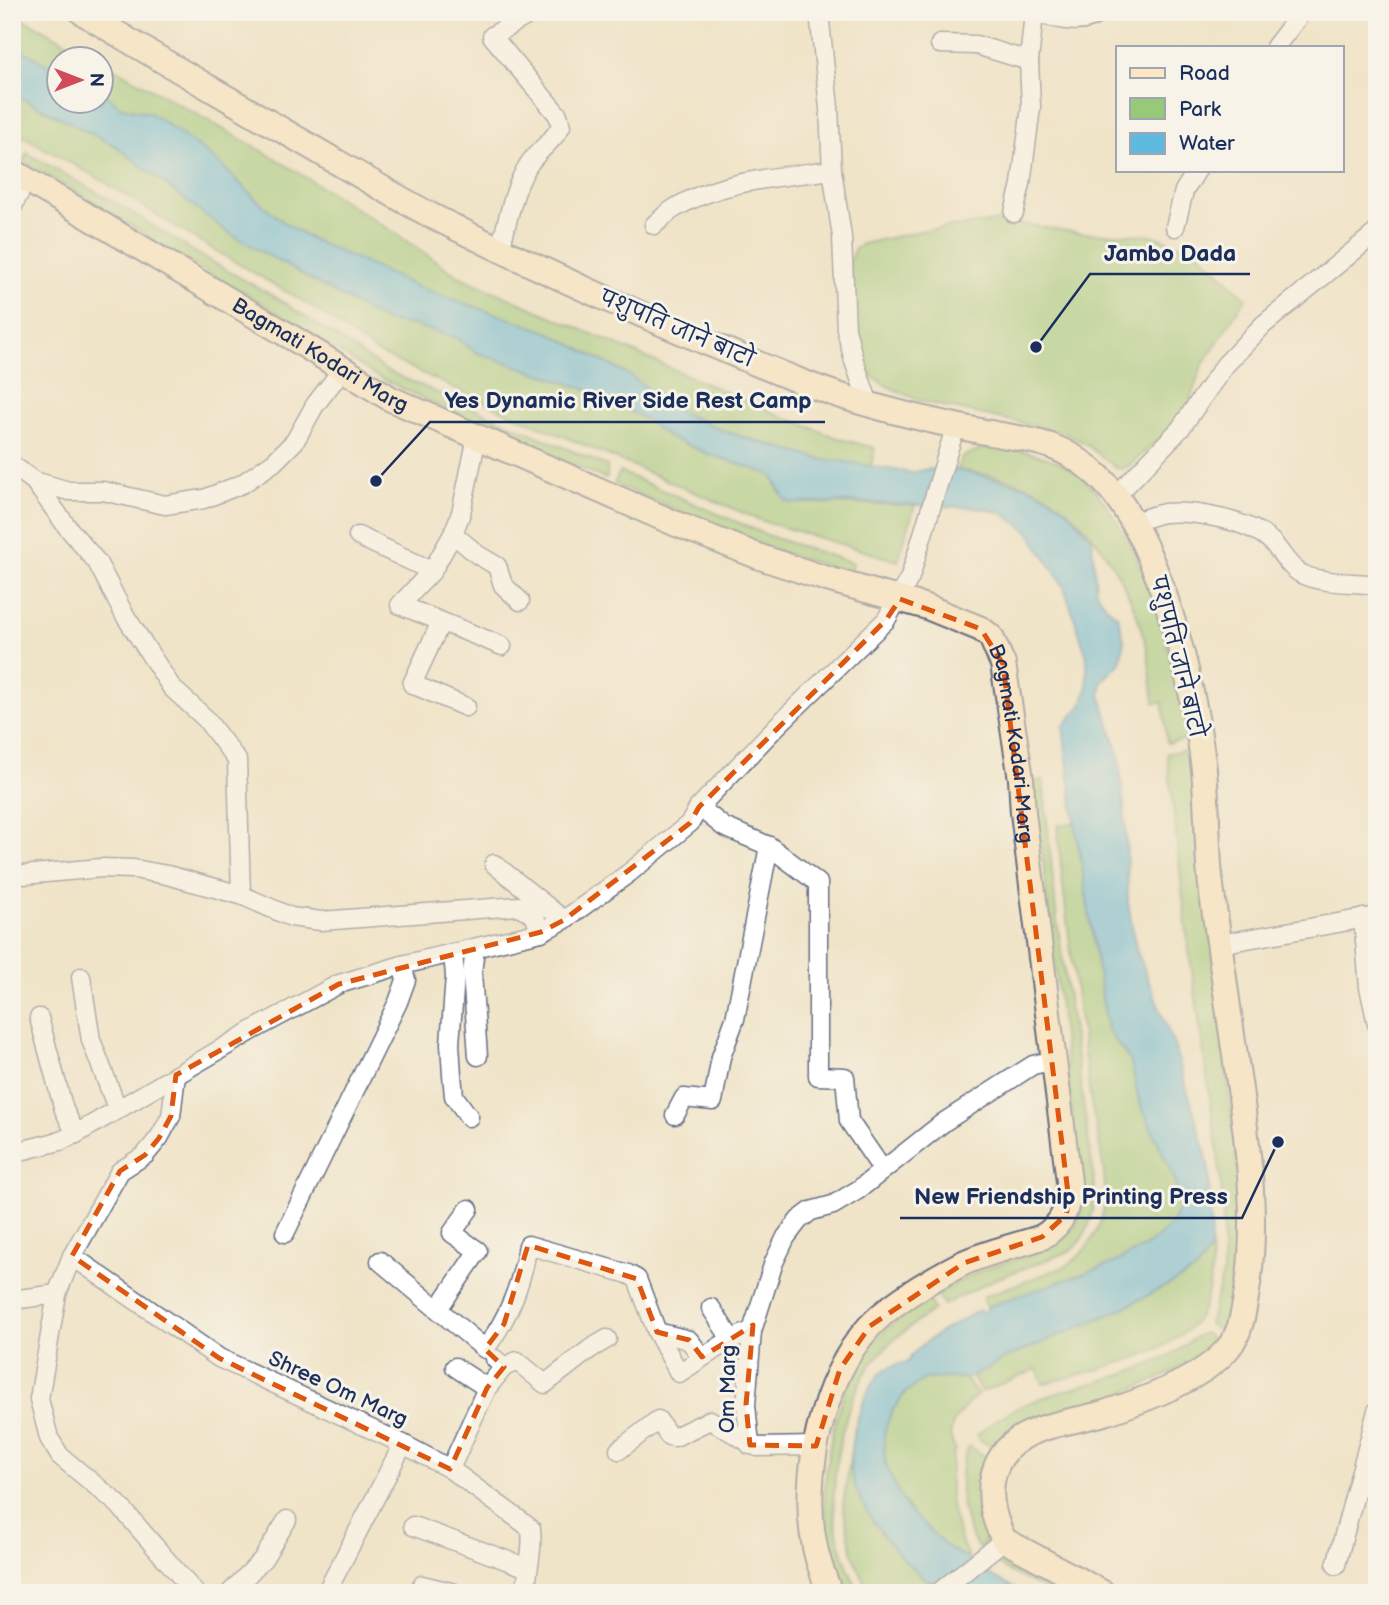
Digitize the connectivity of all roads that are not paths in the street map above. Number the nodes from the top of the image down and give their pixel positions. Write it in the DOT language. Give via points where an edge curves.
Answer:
graph roads {
  1 [pos="82,12"];
  2 [pos="533,12"];
  3 [pos="819,12"];
  4 [pos="1100,12"];
  5 [pos="1303,12"];
  6 [pos="940,44"];
  7 [pos="1276,46"];
  8 [pos="1029,61"];
  9 [pos="832,170"];
  10 [pos="1195,172"];
  11 [pos="19,175"];
  12 [pos="12,208"];
  13 [pos="1014,213"];
  14 [pos="654,225"];
  15 [pos="1175,227"];
  16 [pos="1377,232"];
  17 [pos="500,249"];
  18 [pos="342,370"];
  19 [pos="869,404"];
  20 [pos="956,425"];
  21 [pos="477,437"];
  22 [pos="12,465"];
  23 [pos="34,481"];
  24 [pos="1116,496"];
  25 [pos="1133,523"];
  26 [pos="453,534"];
  27 [pos="358,536"];
  28 [pos="432,571"];
  29 [pos="1377,584"];
  30 [pos="905,588"];
  31 [pos="520,601"];
  32 [pos="441,622"];
  33 [pos="502,646"];
  34 [pos="466,707"];
  35 [pos="699,807"];
  36 [pos="769,846"];
  37 [pos="494,864"];
  38 [pos="12,876"];
  39 [pos="241,895"];
  40 [pos="1370,917"];
  41 [pos="564,920"];
  42 [pos="541,932"];
  43 [pos="1219,944"];
  44 [pos="475,949"];
  45 [pos="453,953"];
  46 [pos="402,965"];
  47 [pos="81,977"];
  48 [pos="39,1018"];
  49 [pos="1377,1024"];
  50 [pos="478,1056"];
  51 [pos="1055,1060"];
  52 [pos="176,1075"];
  53 [pos="117,1108"];
  54 [pos="675,1115"];
  55 [pos="469,1118"];
  56 [pos="76,1134"];
  57 [pos="12,1153"];
  58 [pos="882,1170"];
  59 [pos="469,1209"];
  60 [pos="285,1233"];
  61 [pos="72,1256"];
  62 [pos="380,1261"];
  63 [pos="57,1294"];
  64 [pos="12,1300"];
  65 [pos="711,1308"];
  66 [pos="438,1310"];
  67 [pos="752,1331"];
  68 [pos="657,1332"];
  69 [pos="607,1339"];
  70 [pos="731,1339"];
  71 [pos="485,1349"];
  72 [pos="702,1357"];
  73 [pos="455,1367"];
  74 [pos="504,1367"];
  75 [pos="487,1388"];
  76 [pos="1377,1411"];
  77 [pos="403,1444"];
  78 [pos="750,1444"];
  79 [pos="816,1446"];
  80 [pos="619,1450"];
  81 [pos="450,1469"];
  82 [pos="1368,1476"];
  83 [pos="287,1520"];
  84 [pos="413,1526"];
  85 [pos="1003,1540"];
  86 [pos="1336,1565"];
  87 [pos="528,1568"];
  88 [pos="422,1585"];
  89 [pos="195,1593"];
  90 [pos="230,1593"];
  91 [pos="326,1593"];
  92 [pos="455,1593"];
  93 [pos="526,1593"];
  94 [pos="830,1593"];
  95 [pos="938,1593"];
  96 [pos="1102,1593"];
  1 -- 17 [label="main road, पशुपति जाने बाटो" via="426,213"];
  2 -- 17 [label="street" via="492,36 558,115 561,126 529,163"];
  3 -- 9 [label="street"];
  4 -- 8 [label="street" via="1077,22 1034,13"];
  5 -- 7 [label="street"];
  6 -- 8 [label="street" via="976,45"];
  8 -- 13 [label="street" via="1031,107"];
  9 -- 14 [label="street" via="716,190 675,208"];
  9 -- 19 [label="street" via="842,237 846,329"];
  10 -- 15 [label="street" via="1184,191"];
  11 -- 12 [label="street"];
  11 -- 18 [label="main road, Bagmati Kodari Marg"];
  16 -- 24 [label="street" via="1254,335 1225,365 1180,429"];
  17 -- 19 [label="main road, पशुपति जाने बाटो" via="649,319"];
  18 -- 21 [label="main road, Bagmati Kodari Marg" via="391,399"];
  18 -- 23 [label="street" via="315,405 296,441 274,462 242,484 204,499 165,505 103,492 69,491"];
  19 -- 20 [label="main road, पशुपति जाने बाटो"];
  20 -- 24 [label="main road, पशुपति जाने बाटो" via="1036,440 1061,450 1100,477"];
  20 -- 30 [label="street"];
  21 -- 26 [label="street"];
  21 -- 30 [label="main road, Bagmati Kodari Marg" via="760,557 827,579"];
  22 -- 23 [label="street"];
  23 -- 39 [label="street" via="97,562 172,688 205,718 237,760"];
  24 -- 25 [label="main road, पशुपति जाने बाटो"];
  25 -- 29 [label="street" via="1167,513 1241,522 1259,531 1305,576"];
  25 -- 43 [label="main road, पशुपति जाने बाटो" via="1165,597 1200,743"];
  26 -- 28 [label="street"];
  26 -- 31 [label="street" via="497,566 503,585"];
  27 -- 28 [label="street"];
  28 -- 32 [label="street" via="400,605"];
  30 -- 35 [label="street" via="886,620"];
  30 -- 51 [label="main road, Bagmati Kodari Marg" via="981,629 991,637 1000,657 1021,779"];
  32 -- 33 [label="street"];
  32 -- 34 [label="street" via="412,684"];
  35 -- 36 [label="street" via="724,827"];
  35 -- 41 [label="street" via="690,823"];
  36 -- 54 [label="street" via="735,1020 721,1057 713,1101 684,1098"];
  36 -- 58 [label="street" via="818,883 818,1076 845,1077 849,1121"];
  37 -- 41 [label="street"];
  38 -- 39 [label="street" via="134,869"];
  39 -- 42 [label="street" via="291,917 321,921 519,906 534,915"];
  40 -- 43 [label="street"];
  40 -- 49 [label="street" via="1369,987"];
  41 -- 42 [label="street"];
  42 -- 44 [label="street"];
  43 -- 85 [label="main road, पशुपति जाने बाटो" via="1251,1197 1247,1292 1233,1344 1213,1363 1147,1398 1050,1426 1010,1445 999,1455 991,1495"];
  44 -- 45 [label="street"];
  44 -- 50 [label="street" via="472,973"];
  45 -- 46 [label="street"];
  45 -- 55 [label="street" via="450,1044 454,1096"];
  46 -- 52 [label="street" via="339,984 306,1000"];
  46 -- 60 [label="street" via="406,980 398,1003"];
  47 -- 53 [label="street" via="90,1040"];
  48 -- 56 [label="street" via="54,1079"];
  51 -- 58 [label="street" via="1033,1065 944,1122"];
  51 -- 79 [label="main road, Bagmati Kodari Marg" via="1069,1182 1066,1215 1042,1237 953,1269 870,1326 841,1369"];
  52 -- 53 [label="street"];
  52 -- 61 [label="street" via="171,1116 159,1138 145,1155 120,1171"];
  53 -- 56 [label="street"];
  56 -- 57 [label="street"];
  58 -- 67 [label="street" via="833,1206 811,1211 799,1220 774,1262"];
  59 -- 66 [label="street" via="453,1233 478,1251"];
  61 -- 63 [label="street"];
  61 -- 77 [label="street, Shree Om Marg" via="219,1358"];
  62 -- 66 [label="street"];
  63 -- 64 [label="street"];
  63 -- 89 [label="street" via="39,1399 50,1438 60,1456 118,1504"];
  65 -- 70 [label="street"];
  66 -- 71 [label="street"];
  67 -- 70 [label="street, Om Marg"];
  67 -- 78 [label="street, Om Marg" via="746,1405"];
  68 -- 71 [label="street, Om Marg" via="637,1279 528,1245 504,1324"];
  68 -- 72 [label="street" via="689,1340"];
  68 -- 72 [label="street, Om Marg" via="679,1373"];
  69 -- 74 [label="street" via="545,1384 517,1362"];
  70 -- 72 [label="street, Om Marg"];
  71 -- 74 [label="street"];
  73 -- 75 [label="street"];
  74 -- 75 [label="street"];
  75 -- 81 [label="street"];
  76 -- 82 [label="street"];
  77 -- 81 [label="street, Shree Om Marg"];
  77 -- 91 [label="street"];
  78 -- 79 [label="street, Om Marg"];
  78 -- 80 [label="street, Om Marg" via="710,1420 675,1437 669,1436 658,1420"];
  79 -- 94 [label="main road, Bagmati Kodari Marg" via="811,1519 814,1545"];
  81 -- 87 [label="street, Shree Om Marg" via="531,1530"];
  82 -- 86 [label="street"];
  83 -- 90 [label="street" via="262,1559"];
  84 -- 87 [label="street"];
  85 -- 95 [label="street"];
  85 -- 96 [label="main road"];
  87 -- 93 [label="street, Shree Om Marg"];
  88 -- 92 [label="street"];
}
